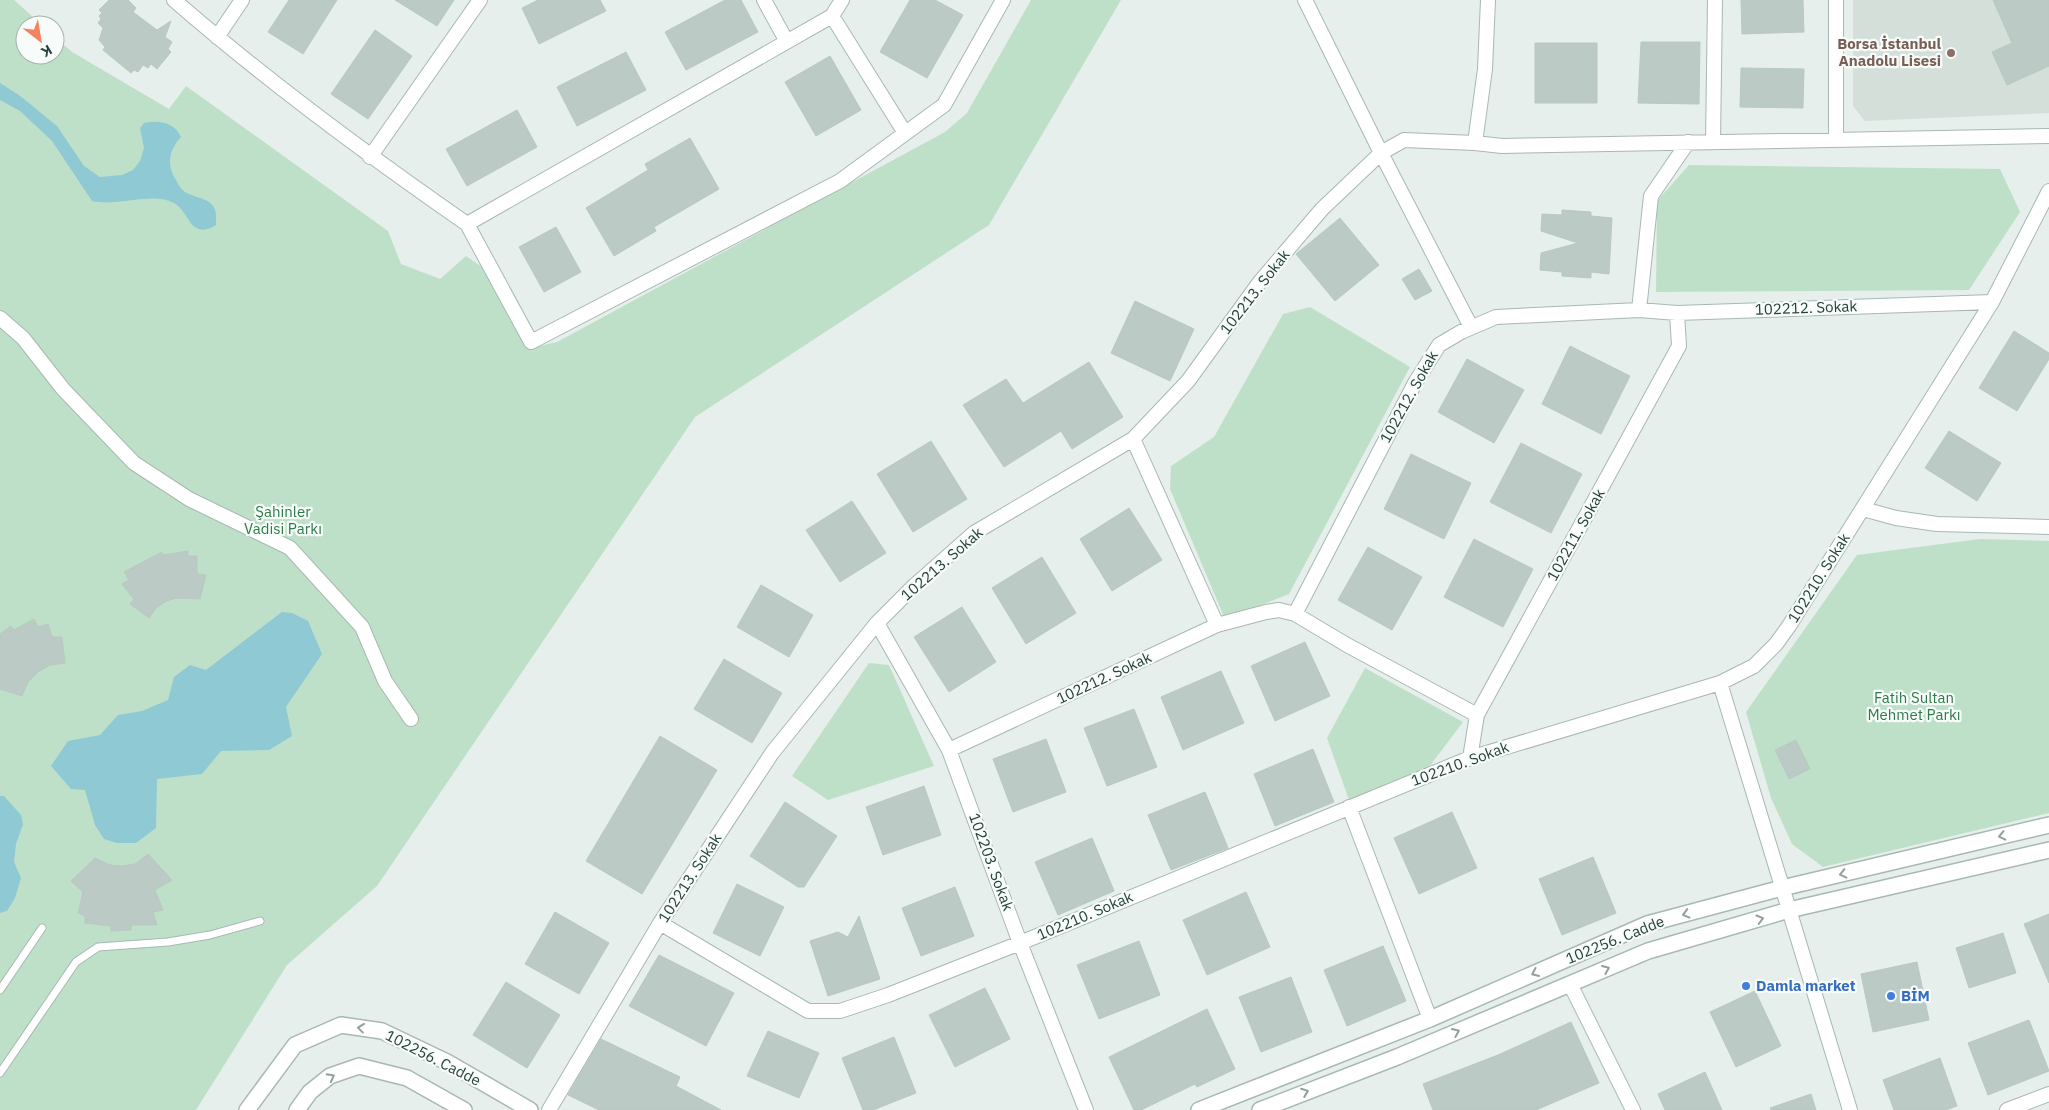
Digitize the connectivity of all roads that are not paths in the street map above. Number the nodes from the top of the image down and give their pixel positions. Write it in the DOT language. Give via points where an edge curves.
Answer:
graph roads {
  1 [pos="174,0"];
  2 [pos="242,0"];
  3 [pos="480,0"];
  4 [pos="764,0"];
  5 [pos="842,0"];
  6 [pos="1003,0"];
  7 [pos="1305,0"];
  8 [pos="1488,0"];
  9 [pos="1715,0"];
  10 [pos="1836,0"];
  11 [pos="832,16"];
  12 [pos="217,37"];
  13 [pos="786,40"];
  14 [pos="905,133"];
  15 [pos="2049,136"];
  16 [pos="1836,140"];
  17 [pos="1475,142"];
  18 [pos="1688,142"];
  19 [pos="1713,142"];
  20 [pos="1381,153"];
  21 [pos="370,157"];
  22 [pos="2049,191"];
  23 [pos="467,224"];
  24 [pos="1992,302"];
  25 [pos="1639,310"];
  26 [pos="1677,313"];
  27 [pos="0,318"];
  28 [pos="1471,327"];
  29 [pos="1133,439"];
  30 [pos="1863,509"];
  31 [pos="2049,527"];
  32 [pos="1295,614"];
  33 [pos="877,624"];
  34 [pos="1217,625"];
  35 [pos="1720,683"];
  36 [pos="1477,715"];
  37 [pos="411,720"];
  38 [pos="949,750"];
  39 [pos="1470,758"];
  40 [pos="1349,807"];
  41 [pos="2049,825"];
  42 [pos="2049,850"];
  43 [pos="1782,888"];
  44 [pos="1789,910"];
  45 [pos="260,921"];
  46 [pos="660,923"];
  47 [pos="42,928"];
  48 [pos="1020,943"];
  49 [pos="1570,984"];
  50 [pos="0,990"];
  51 [pos="1430,1019"];
  52 [pos="0,1073"];
  53 [pos="2049,1094"];
  54 [pos="246,1110"];
  55 [pos="297,1110"];
  56 [pos="464,1110"];
  57 [pos="530,1110"];
  58 [pos="549,1110"];
  59 [pos="1086,1110"];
  60 [pos="1199,1110"];
  61 [pos="1260,1110"];
  62 [pos="1633,1110"];
  63 [pos="1850,1110"];
  64 [pos="2007,1110"];
  1 -- 12 [label="street"];
  2 -- 12 [label="street"];
  3 -- 21 [label="street"];
  4 -- 13 [label="street"];
  5 -- 11 [label="street"];
  6 -- 14 [label="street" via="944,105"];
  7 -- 20 [label="street"];
  8 -- 17 [label="street" via="1484,77"];
  9 -- 19 [label="street"];
  10 -- 16 [label="street"];
  11 -- 13 [label="street"];
  11 -- 14 [label="street"];
  12 -- 21 [label="street"];
  13 -- 23 [label="street"];
  14 -- 23 [label="street" via="840,181 531,342"];
  15 -- 16 [label="street, 102213. Sokak"];
  16 -- 19 [label="street, 102213. Sokak"];
  17 -- 18 [label="street, 102213. Sokak" via="1502,146"];
  17 -- 20 [label="street, 102213. Sokak" via="1404,140"];
  18 -- 19 [label="street, 102213. Sokak"];
  18 -- 25 [label="street" via="1651,196"];
  20 -- 28 [label="street"];
  20 -- 29 [label="street, 102213. Sokak" via="1322,209 1259,283 1188,381"];
  21 -- 23 [label="street"];
  22 -- 24 [label="street, 102210. Sokak"];
  24 -- 26 [label="street, 102212. Sokak"];
  24 -- 30 [label="street, 102210. Sokak"];
  25 -- 26 [label="street, 102212. Sokak"];
  25 -- 28 [label="street, 102212. Sokak" via="1496,317"];
  26 -- 36 [label="street, 102211. Sokak" via="1679,346"];
  27 -- 37 [label="street" via="24,338 63,389 134,463 189,498 290,548 362,627 385,681"];
  28 -- 32 [label="street, 102212. Sokak" via="1439,345 1414,382"];
  29 -- 33 [label="street, 102213. Sokak" via="974,533"];
  29 -- 34 [label="street"];
  30 -- 31 [label="street" via="1937,524"];
  30 -- 35 [label="street, 102210. Sokak" via="1776,644 1754,666"];
  32 -- 34 [label="street, 102212. Sokak" via="1279,610"];
  32 -- 36 [label="street"];
  33 -- 38 [label="street, 102203. Sokak"];
  33 -- 46 [label="street, 102213. Sokak" via="772,753"];
  34 -- 38 [label="street, 102212. Sokak"];
  35 -- 39 [label="street, 102210. Sokak"];
  35 -- 43 [label="street"];
  36 -- 39 [label="street, 102211. Sokak"];
  38 -- 48 [label="street, 102203. Sokak"];
  39 -- 40 [label="street, 102210. Sokak"];
  40 -- 48 [label="street, 102210. Sokak"];
  40 -- 51 [label="street"];
  41 -- 43 [label="street, 102256. Cadde, one-way"];
  42 -- 44 [label="street, 102256. Cadde"];
  43 -- 44 [label="street"];
  43 -- 51 [label="street, 102256. Cadde, one-way" via="1647,924"];
  49 -- 44 [label="street, 102256. Cadde, one-way" via="1648,951"];
  44 -- 63 [label="street"];
  45 -- 52 [label="lane" via="210,935 98,948 76,962"];
  46 -- 48 [label="street, 102210. Sokak" via="808,1011 840,1010 888,996"];
  46 -- 58 [label="street, 102213. Sokak"];
  47 -- 50 [label="lane"];
  48 -- 59 [label="street, 102203. Sokak"];
  61 -- 49 [label="street, 102256. Cadde, one-way"];
  49 -- 62 [label="street"];
  51 -- 60 [label="street, 102256. Cadde"];
  53 -- 64 [label="street"];
  57 -- 54 [label="street, 102256. Cadde, one-way" via="447,1062 382,1031 341,1025 295,1045"];
  55 -- 56 [label="street, 102256. Cadde, one-way" via="310,1092 330,1076 359,1066 407,1078"];
}
